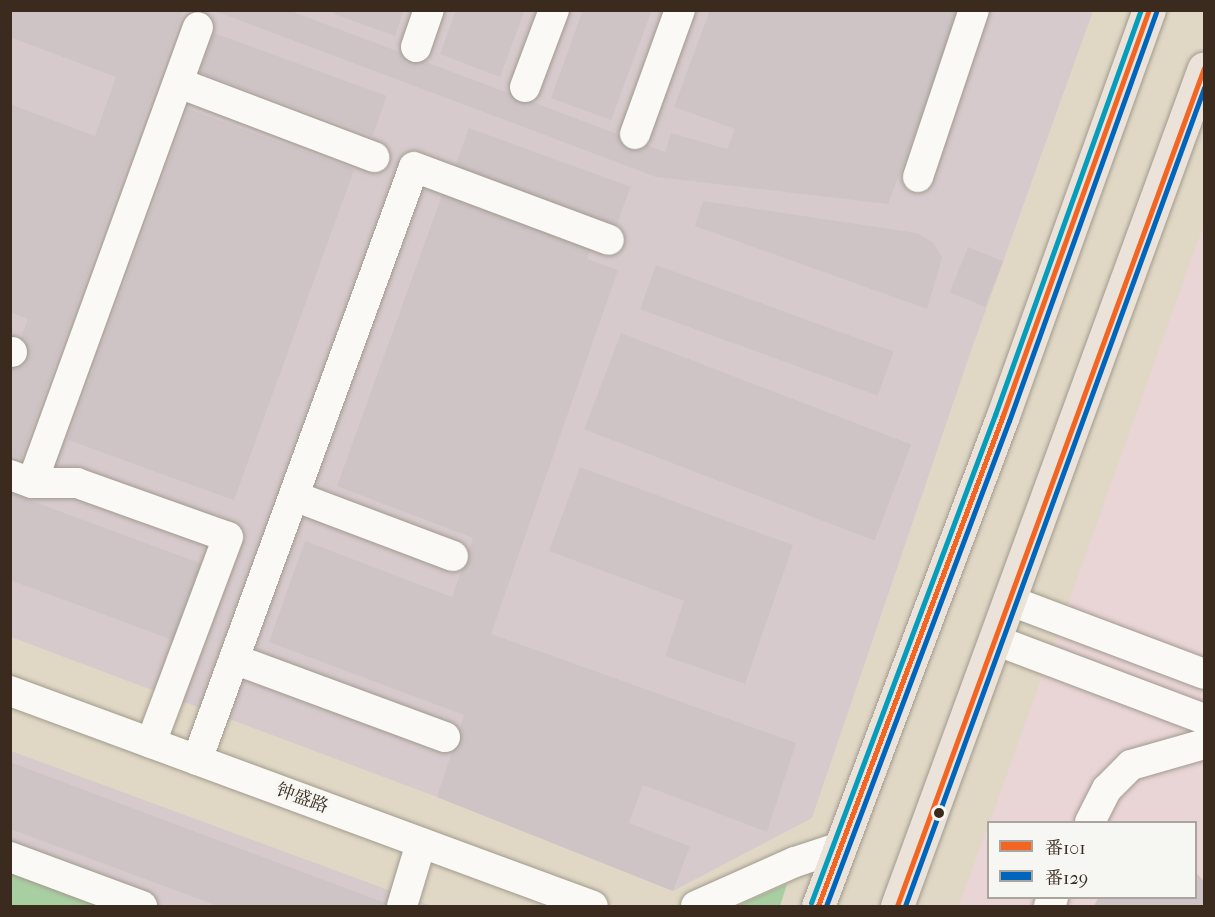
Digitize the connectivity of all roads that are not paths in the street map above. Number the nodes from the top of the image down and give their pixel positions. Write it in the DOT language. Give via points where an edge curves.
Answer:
graph roads {
  1 [pos="429,10"];
  2 [pos="554,10"];
  3 [pos="680,10"];
  4 [pos="974,10"];
  5 [pos="1149,10"];
  6 [pos="198,27"];
  7 [pos="416,47"];
  8 [pos="1204,68"];
  9 [pos="179,83"];
  10 [pos="525,87"];
  11 [pos="635,134"];
  12 [pos="374,157"];
  13 [pos="918,177"];
  14 [pos="609,240"];
  15 [pos="21,479"];
  16 [pos="294,496"];
  17 [pos="453,556"];
  18 [pos="1011,601"];
  19 [pos="995,640"];
  20 [pos="234,659"];
  21 [pos="1204,674"];
  22 [pos="10,691"];
  23 [pos="1204,719"];
  24 [pos="445,736"];
  25 [pos="151,743"];
  26 [pos="1204,744"];
  27 [pos="197,760"];
  28 [pos="1091,821"];
  29 [pos="421,843"];
  30 [pos="841,847"];
  31 [pos="10,857"];
  32 [pos="142,906"];
  33 [pos="402,906"];
  34 [pos="593,906"];
  35 [pos="696,906"];
  36 [pos="818,906"];
  37 [pos="897,906"];
  1 -- 7 [label="street"];
  2 -- 10 [label="street"];
  3 -- 11 [label="street"];
  4 -- 13 [label="street"];
  5 -- 30 [label="highway"];
  6 -- 9 [label="street"];
  8 -- 18 [label="highway"];
  9 -- 12 [label="street"];
  9 -- 15 [label="street"];
  14 -- 16 [label="street" via="414,167"];
  15 -- 25 [label="street" via="77,483 228,537"];
  16 -- 17 [label="street"];
  16 -- 20 [label="street"];
  18 -- 19 [label="highway"];
  18 -- 21 [label="street"];
  19 -- 23 [label="street"];
  19 -- 37 [label="highway"];
  20 -- 24 [label="street"];
  20 -- 27 [label="street"];
  22 -- 25 [label="street, 钟盛路"];
  25 -- 27 [label="street, 钟盛路"];
  26 -- 28 [label="street" via="1131,765 1107,789"];
  27 -- 29 [label="street, 钟盛路"];
  29 -- 33 [label="street"];
  29 -- 34 [label="street, 钟盛路"];
  30 -- 35 [label="street" via="795,862"];
  30 -- 36 [label="highway"];
  31 -- 32 [label="street"];
}
